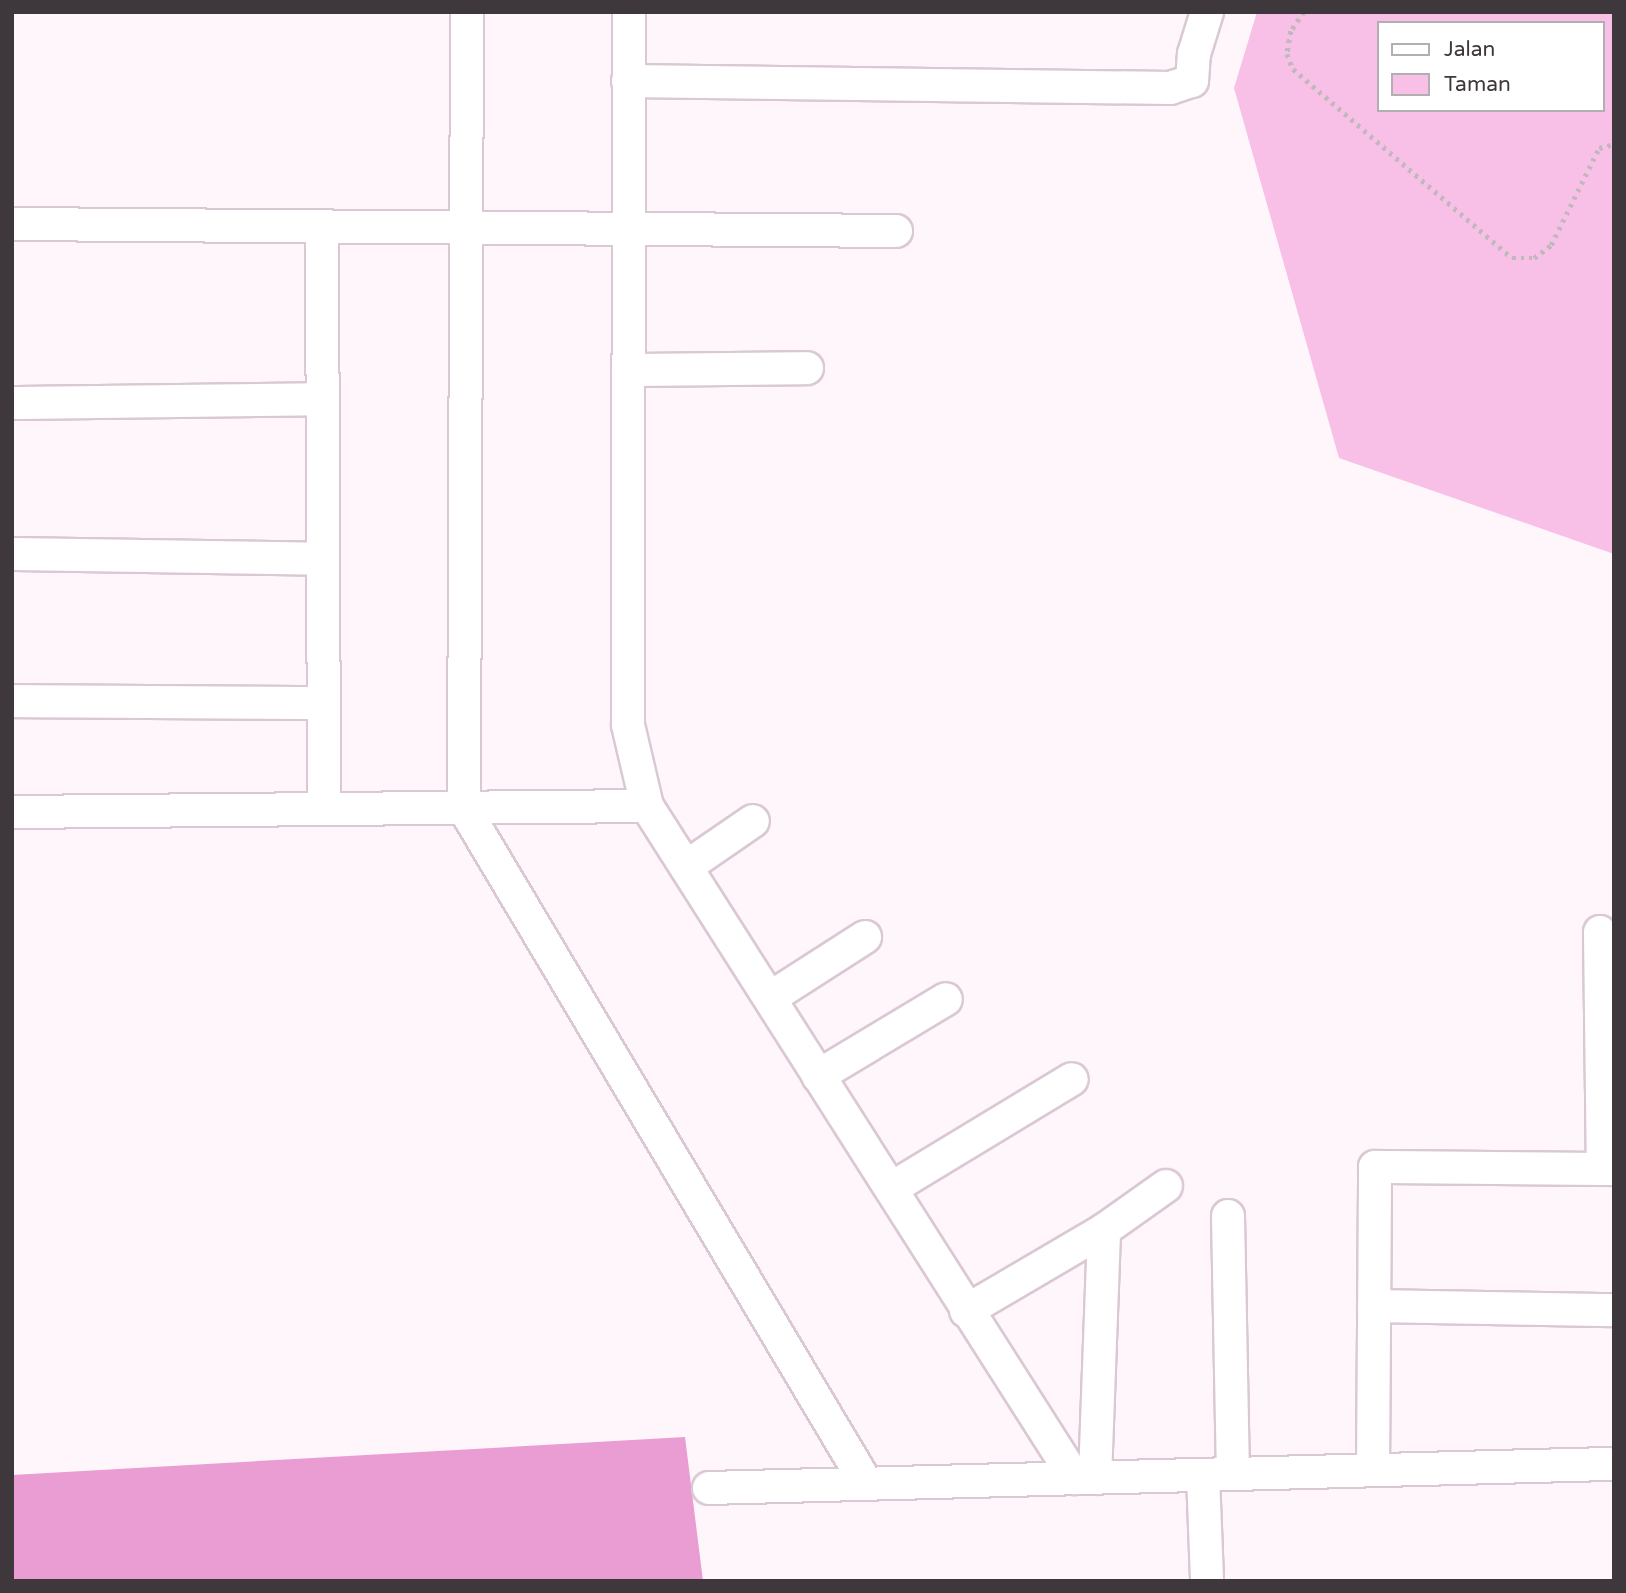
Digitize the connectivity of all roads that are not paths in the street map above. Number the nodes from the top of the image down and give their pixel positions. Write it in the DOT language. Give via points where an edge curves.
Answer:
graph roads {
  1 [pos="467,12"];
  2 [pos="629,12"];
  3 [pos="1207,12"];
  4 [pos="628,80"];
  5 [pos="12,224"];
  6 [pos="322,228"];
  7 [pos="465,229"];
  8 [pos="628,231"];
  9 [pos="896,231"];
  10 [pos="807,368"];
  11 [pos="628,370"];
  12 [pos="322,400"];
  13 [pos="12,403"];
  14 [pos="12,554"];
  15 [pos="322,559"];
  16 [pos="12,701"];
  17 [pos="322,703"];
  18 [pos="647,806"];
  19 [pos="464,808"];
  20 [pos="324,809"];
  21 [pos="12,812"];
  22 [pos="753,821"];
  23 [pos="687,867"];
  24 [pos="1600,932"];
  25 [pos="865,937"];
  26 [pos="770,998"];
  27 [pos="946,999"];
  28 [pos="818,1076"];
  29 [pos="1072,1079"];
  30 [pos="1608,1169"];
  31 [pos="1166,1186"];
  32 [pos="892,1188"];
  33 [pos="1228,1216"];
  34 [pos="1104,1230"];
  35 [pos="1374,1306"];
  36 [pos="1614,1310"];
  37 [pos="966,1311"];
  38 [pos="1609,1464"];
  39 [pos="1373,1470"];
  40 [pos="1218,1474"];
  41 [pos="1085,1478"];
  42 [pos="866,1483"];
  43 [pos="709,1488"];
  44 [pos="1206,1581"];
  1 -- 7 [label="street"];
  2 -- 4 [label="street"];
  3 -- 4 [label="street" via="1192,81 1170,88"];
  4 -- 8 [label="street"];
  5 -- 6 [label="street"];
  6 -- 7 [label="street"];
  6 -- 12 [label="street"];
  7 -- 8 [label="street"];
  7 -- 19 [label="street"];
  8 -- 9 [label="street"];
  8 -- 11 [label="street"];
  10 -- 11 [label="street"];
  11 -- 18 [label="street" via="628,725"];
  12 -- 13 [label="street"];
  12 -- 15 [label="street"];
  14 -- 15 [label="street"];
  15 -- 17 [label="street"];
  16 -- 17 [label="street"];
  17 -- 20 [label="street"];
  18 -- 19 [label="street"];
  18 -- 23 [label="street"];
  19 -- 20 [label="street"];
  19 -- 42 [label="street"];
  20 -- 21 [label="street"];
  22 -- 23 [label="street"];
  23 -- 26 [label="street"];
  24 -- 30 [label="street"];
  25 -- 26 [label="street"];
  26 -- 28 [label="street"];
  27 -- 28 [label="street"];
  28 -- 32 [label="street"];
  29 -- 32 [label="street"];
  30 -- 35 [label="street" via="1375,1167"];
  31 -- 34 [label="street"];
  32 -- 37 [label="street"];
  33 -- 40 [label="street"];
  34 -- 37 [label="street"];
  34 -- 41 [label="street"];
  35 -- 36 [label="street"];
  35 -- 39 [label="street"];
  37 -- 41 [label="street"];
  38 -- 39 [label="street"];
  39 -- 40 [label="street"];
  40 -- 41 [label="street"];
  40 -- 44 [label="street"];
  41 -- 42 [label="street"];
  42 -- 43 [label="street"];
}
